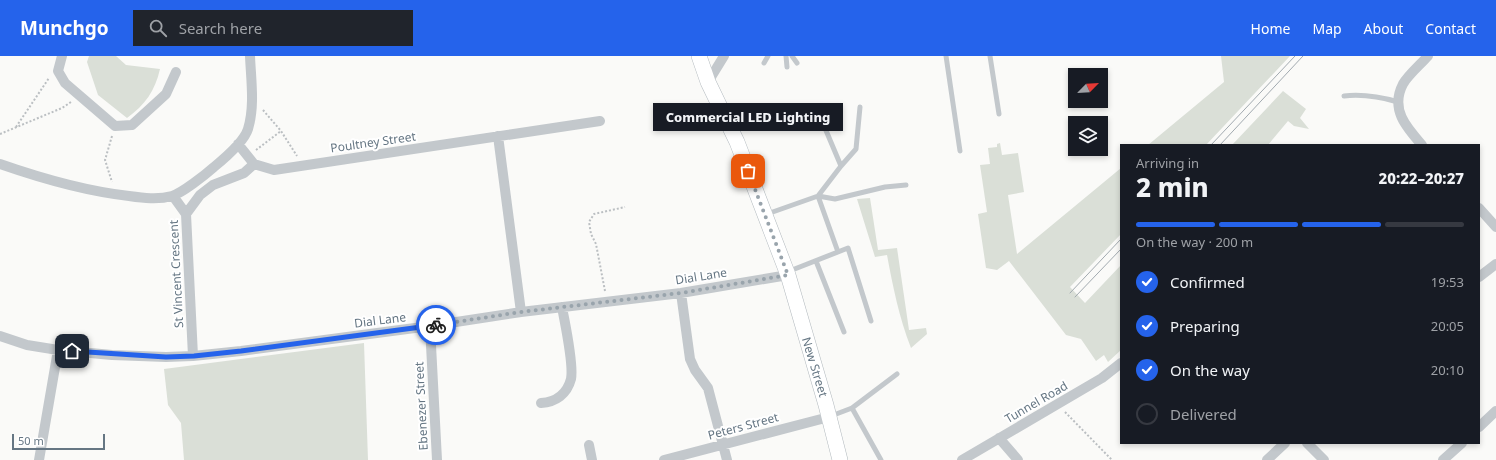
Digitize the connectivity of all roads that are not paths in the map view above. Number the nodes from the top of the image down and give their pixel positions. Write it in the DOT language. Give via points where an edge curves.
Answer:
graph roads {
  1 [pos="250,56"];
  2 [pos="699,56"];
  3 [pos="724,56"];
  4 [pos="768,56"];
  5 [pos="780,56"];
  6 [pos="787,56"];
  7 [pos="792,56"];
  8 [pos="946,56"];
  9 [pos="990,56"];
  10 [pos="1428,56"];
  11 [pos="62,58"];
  12 [pos="764,63"];
  13 [pos="797,63"];
  14 [pos="787,67"];
  15 [pos="176,72"];
  16 [pos="708,82"];
  17 [pos="1344,96"];
  18 [pos="1398,102"];
  19 [pos="860,107"];
  20 [pos="999,114"];
  21 [pos="600,121"];
  22 [pos="822,121"];
  23 [pos="498,136"];
  24 [pos="238,144"];
  25 [pos="1421,144"];
  26 [pos="960,151"];
  27 [pos="251,160"];
  28 [pos="0,164"];
  29 [pos="841,166"];
  30 [pos="906,185"];
  31 [pos="173,196"];
  32 [pos="818,196"];
  33 [pos="1480,209"];
  34 [pos="186,214"];
  35 [pos="765,215"];
  36 [pos="1496,227"];
  37 [pos="838,252"];
  38 [pos="816,261"];
  39 [pos="1496,264"];
  40 [pos="787,274"];
  41 [pos="1480,277"];
  42 [pos="681,293"];
  43 [pos="562,307"];
  44 [pos="521,312"];
  45 [pos="871,321"];
  46 [pos="430,326"];
  47 [pos="844,332"];
  48 [pos="0,336"];
  49 [pos="58,350"];
  50 [pos="194,356"];
  51 [pos="1120,364"];
  52 [pos="897,374"];
  53 [pos="542,403"];
  54 [pos="852,408"];
  55 [pos="1496,412"];
  56 [pos="829,417"];
  57 [pos="1480,426"];
  58 [pos="999,438"];
  59 [pos="724,444"];
  60 [pos="1284,444"];
  61 [pos="1308,444"];
  62 [pos="589,445"];
  63 [pos="1456,445"];
  64 [pos="39,460"];
  65 [pos="437,460"];
  66 [pos="592,460"];
  67 [pos="664,460"];
  68 [pos="727,460"];
  69 [pos="840,460"];
  70 [pos="881,460"];
  71 [pos="962,460"];
  72 [pos="1018,460"];
  73 [pos="1266,460"];
  74 [pos="1324,460"];
  75 [pos="1443,460"];
  1 -- 24 [label="street" via="251,116 247,130"];
  2 -- 16 [label="street, New Street"];
  3 -- 16 [label="street"];
  4 -- 12 [label="lane"];
  5 -- 6 [label="lane"];
  6 -- 14 [label="lane"];
  7 -- 13 [label="lane"];
  8 -- 26 [label="lane"];
  9 -- 20 [label="lane"];
  10 -- 18 [label="street" via="1403,84"];
  11 -- 15 [label="street" via="58,70 65,83 115,126 132,126 166,94"];
  16 -- 35 [label="street, New Street" via="737,142"];
  17 -- 18 [label="lane" via="1364,96"];
  18 -- 25 [label="street" via="1400,116"];
  19 -- 29 [label="lane" via="856,149"];
  21 -- 23 [label="street, Poultney Street"];
  22 -- 29 [label="lane"];
  23 -- 27 [label="street, Poultney Street" via="274,170"];
  23 -- 44 [label="street"];
  24 -- 27 [label="street"];
  24 -- 31 [label="street" via="198,180"];
  27 -- 34 [label="street" via="244,173 212,185 200,195"];
  28 -- 31 [label="street" via="48,180 116,194 149,198"];
  29 -- 32 [label="lane"];
  30 -- 32 [label="lane" via="885,187 835,199"];
  31 -- 34 [label="street, St Vincent Crescent"];
  32 -- 35 [label="lane"];
  32 -- 37 [label="lane"];
  33 -- 36 [label="street"];
  34 -- 50 [label="street, St Vincent Crescent"];
  35 -- 40 [label="street, New Street"];
  37 -- 38 [label="lane"];
  37 -- 45 [label="lane" via="848,248"];
  38 -- 40 [label="lane"];
  38 -- 47 [label="lane"];
  39 -- 41 [label="street"];
  40 -- 42 [label="street, Dial Lane"];
  40 -- 56 [label="street, New Street"];
  42 -- 43 [label="street, Dial Lane"];
  42 -- 59 [label="street" via="690,359 708,388"];
  43 -- 44 [label="street, Dial Lane"];
  43 -- 53 [label="street" via="571,380 558,399"];
  44 -- 46 [label="street, Dial Lane"];
  46 -- 50 [label="street, Dial Lane"];
  46 -- 65 [label="street, Ebenezer Street"];
  48 -- 49 [label="street, Dial Lane" via="27,345"];
  49 -- 50 [label="street, Dial Lane" via="158,357"];
  49 -- 64 [label="street"];
  51 -- 58 [label="street, Tunnel Road" via="1102,378"];
  52 -- 54 [label="lane"];
  54 -- 56 [label="lane"];
  54 -- 70 [label="lane"];
  55 -- 57 [label="street"];
  56 -- 59 [label="street, Peters Street"];
  56 -- 69 [label="street, New Street"];
  58 -- 71 [label="street, Tunnel Road"];
  58 -- 72 [label="street"];
  59 -- 67 [label="street, Peters Street"];
  59 -- 68 [label="street"];
  60 -- 73 [label="street"];
  61 -- 74 [label="street"];
  62 -- 66 [label="street"];
  63 -- 75 [label="street"];
}
